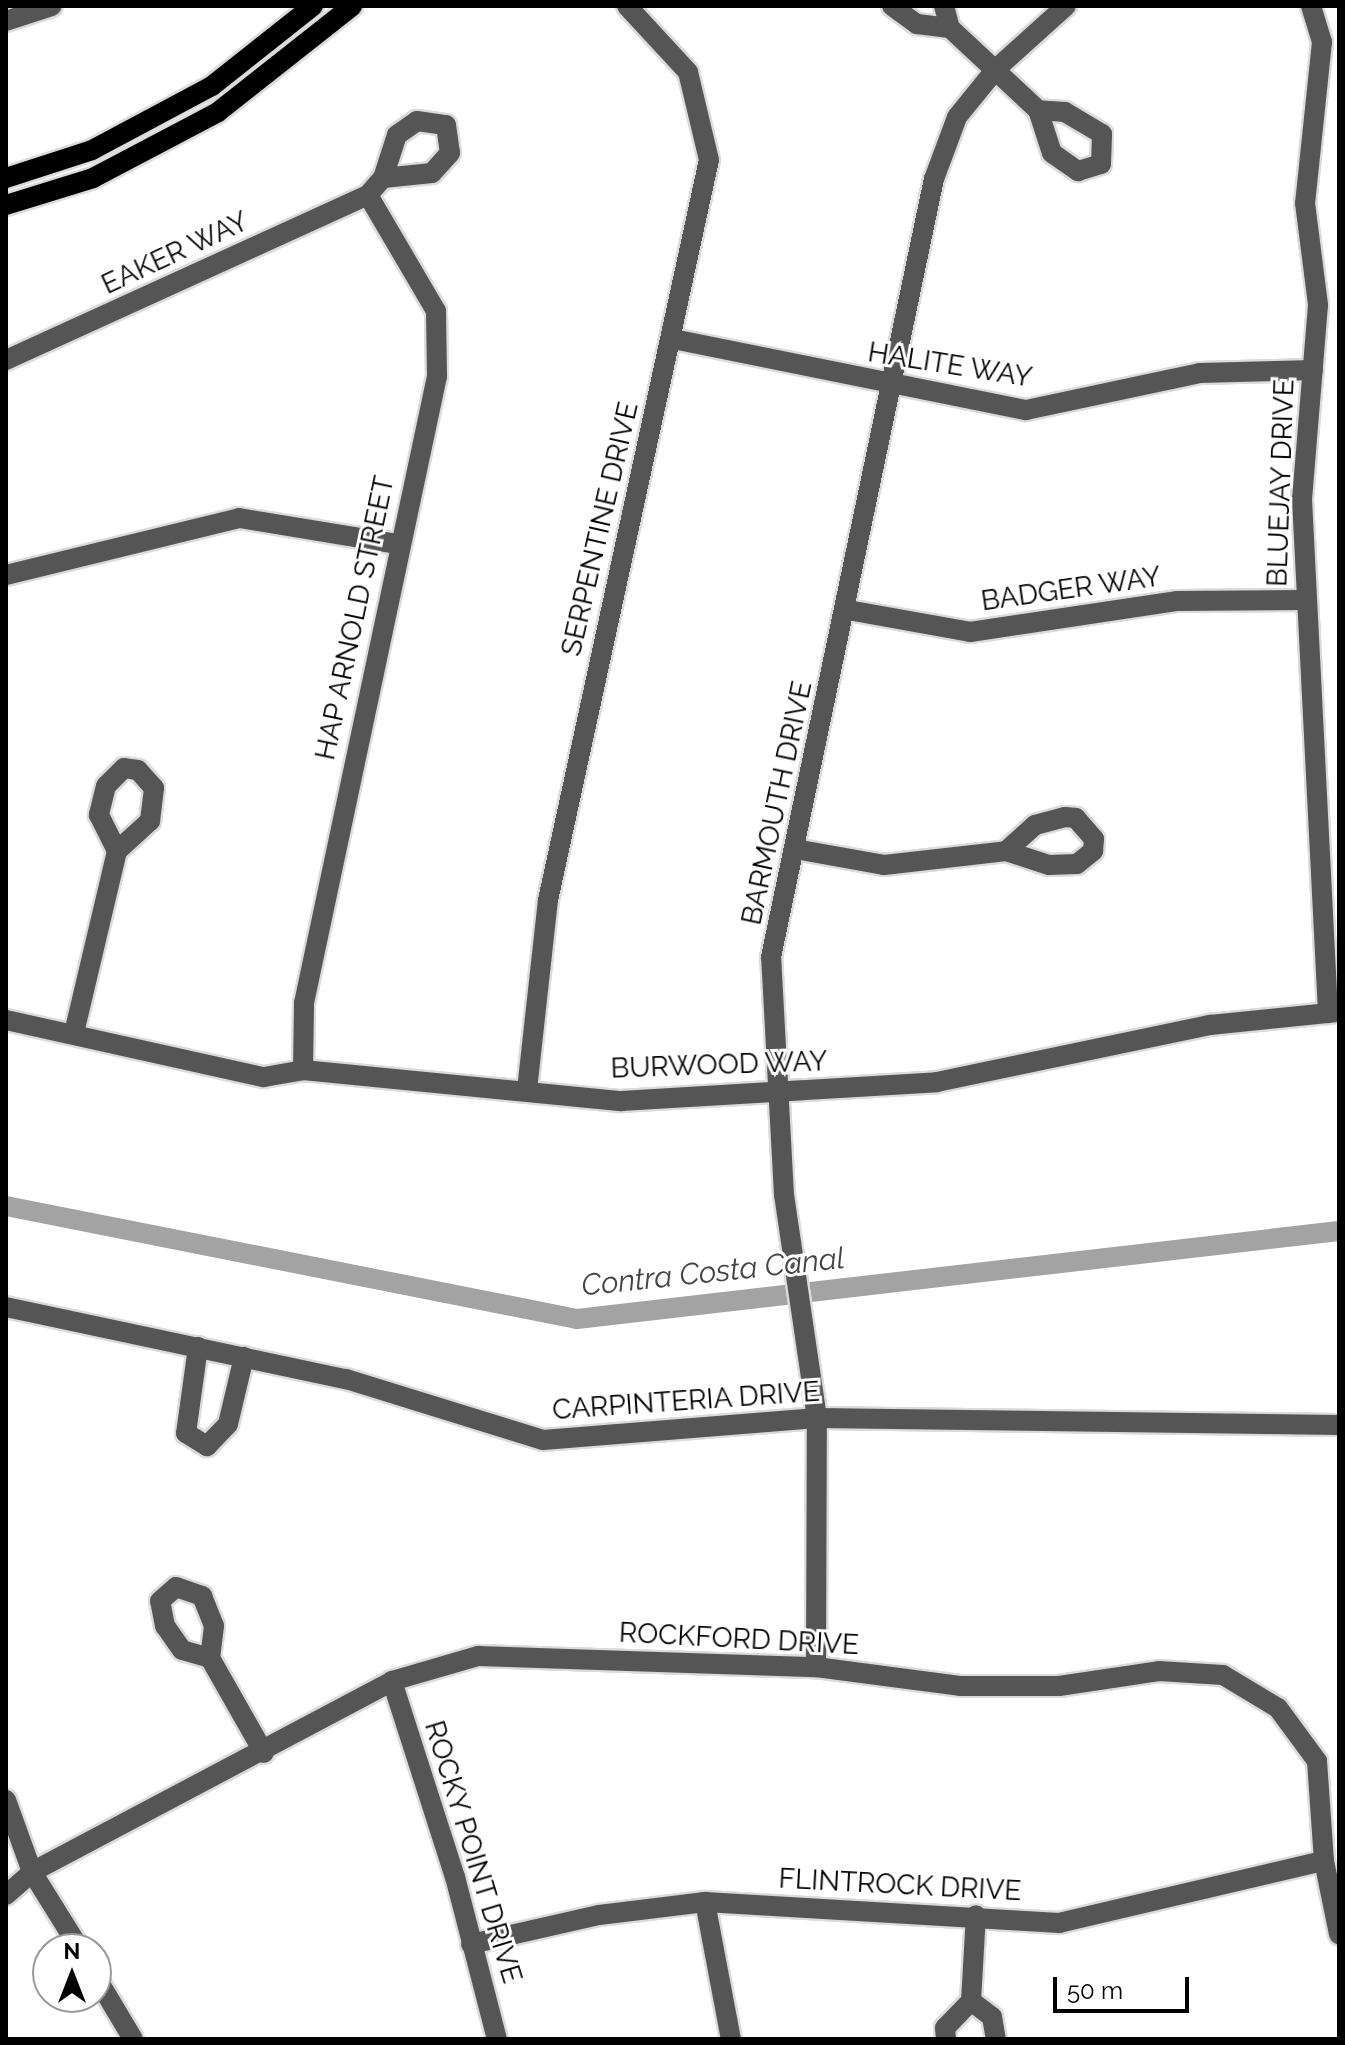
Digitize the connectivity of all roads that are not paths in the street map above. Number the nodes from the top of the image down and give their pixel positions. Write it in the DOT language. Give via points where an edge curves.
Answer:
graph roads {
  1 [pos="52,6"];
  2 [pos="313,6"];
  3 [pos="352,6"];
  4 [pos="627,6"];
  5 [pos="892,6"];
  6 [pos="944,6"];
  7 [pos="1066,6"];
  8 [pos="1311,6"];
  9 [pos="6,21"];
  10 [pos="950,28"];
  11 [pos="996,69"];
  12 [pos="1038,110"];
  13 [pos="6,178"];
  14 [pos="383,178"];
  15 [pos="368,195"];
  16 [pos="6,205"];
  17 [pos="673,339"];
  18 [pos="7,356"];
  19 [pos="1313,370"];
  20 [pos="893,386"];
  21 [pos="398,544"];
  22 [pos="6,575"];
  23 [pos="1304,600"];
  24 [pos="848,610"];
  25 [pos="795,849"];
  26 [pos="117,851"];
  27 [pos="1006,851"];
  28 [pos="1333,1013"];
  29 [pos="6,1020"];
  30 [pos="74,1033"];
  31 [pos="303,1070"];
  32 [pos="527,1090"];
  33 [pos="778,1092"];
  34 [pos="6,1307"];
  35 [pos="198,1347"];
  36 [pos="244,1357"];
  37 [pos="817,1418"];
  38 [pos="1339,1425"];
  39 [pos="210,1658"];
  40 [pos="816,1667"];
  41 [pos="392,1681"];
  42 [pos="264,1753"];
  43 [pos="6,1800"];
  44 [pos="1324,1861"];
  45 [pos="32,1872"];
  46 [pos="6,1895"];
  47 [pos="705,1902"];
  48 [pos="976,1915"];
  49 [pos="70,1933"];
  50 [pos="1339,1934"];
  51 [pos="471,1944"];
  52 [pos="971,2001"];
  53 [pos="112,2004"];
  54 [pos="133,2039"];
  55 [pos="497,2039"];
  56 [pos="731,2039"];
  57 [pos="946,2039"];
  58 [pos="996,2039"];
  1 -- 9 [label="street"];
  2 -- 13 [label="main road" via="212,86 92,150"];
  3 -- 16 [label="main road" via="218,112 93,178"];
  4 -- 17 [label="street, SERPENTINE DRIVE" via="688,72 704,115 709,160"];
  5 -- 10 [label="street" via="917,24"];
  6 -- 10 [label="street"];
  7 -- 11 [label="street, BARMOUTH DRIVE"];
  8 -- 19 [label="street, BLUEJAY DRIVE" via="1322,42 1305,203 1318,305"];
  10 -- 11 [label="street"];
  11 -- 12 [label="street"];
  11 -- 20 [label="street, BARMOUTH DRIVE" via="957,117 934,179"];
  14 -- 15 [label="street"];
  15 -- 18 [label="street, EAKER WAY"];
  15 -- 21 [label="street, HAP ARNOLD STREET" via="436,311 437,376"];
  17 -- 20 [label="street, HALITE WAY"];
  17 -- 32 [label="street, SERPENTINE DRIVE" via="548,900"];
  19 -- 20 [label="street, HALITE WAY" via="1200,373 1026,410"];
  19 -- 23 [label="street, BLUEJAY DRIVE" via="1302,499"];
  20 -- 24 [label="street, BARMOUTH DRIVE"];
  21 -- 22 [label="street" via="239,518"];
  21 -- 31 [label="street, HAP ARNOLD STREET" via="304,1003"];
  23 -- 24 [label="street, BADGER WAY" via="1178,601 970,632"];
  23 -- 28 [label="street, BLUEJAY DRIVE"];
  24 -- 25 [label="street, BARMOUTH DRIVE"];
  25 -- 27 [label="street" via="884,865"];
  25 -- 33 [label="street, BARMOUTH DRIVE" via="771,957"];
  26 -- 30 [label="street"];
  28 -- 33 [label="street, BURWOOD WAY" via="1210,1025 937,1082"];
  29 -- 30 [label="street, BURWOOD WAY"];
  30 -- 31 [label="street, BURWOOD WAY" via="264,1077"];
  31 -- 32 [label="street, BURWOOD WAY"];
  32 -- 33 [label="street, BURWOOD WAY" via="621,1101"];
  33 -- 37 [label="street, BARMOUTH DRIVE" via="802,1332"];
  34 -- 35 [label="street, CARPINTERIA DRIVE"];
  35 -- 36 [label="street, CARPINTERIA DRIVE"];
  35 -- 36 [label="street" via="186,1433 207,1446 228,1424"];
  36 -- 37 [label="street, CARPINTERIA DRIVE" via="346,1379 543,1440"];
  37 -- 38 [label="street, CARPINTERIA DRIVE"];
  37 -- 40 [label="street, BARMOUTH DRIVE"];
  39 -- 42 [label="street"];
  40 -- 41 [label="street, ROCKFORD DRIVE" via="478,1656"];
  40 -- 44 [label="street, ROCKFORD DRIVE" via="960,1686 1059,1686 1159,1671 1223,1675 1278,1708 1317,1761"];
  41 -- 42 [label="street, ROCKFORD DRIVE"];
  41 -- 51 [label="street, ROCKY POINT DRIVE"];
  42 -- 45 [label="street, ROCKFORD DRIVE"];
  43 -- 45 [label="street"];
  44 -- 48 [label="street, FLINTROCK DRIVE" via="1059,1923"];
  44 -- 50 [label="street, ROCKFORD DRIVE"];
  45 -- 46 [label="street, ROCKFORD DRIVE"];
  45 -- 49 [label="street"];
  47 -- 48 [label="street, FLINTROCK DRIVE"];
  47 -- 51 [label="street, FLINTROCK DRIVE" via="599,1915"];
  47 -- 56 [label="street"];
  48 -- 52 [label="street"];
  51 -- 55 [label="street, ROCKY POINT DRIVE"];
  52 -- 57 [label="street" via="945,2028"];
  52 -- 58 [label="street" via="992,2017"];
  53 -- 54 [label="street"];
}
